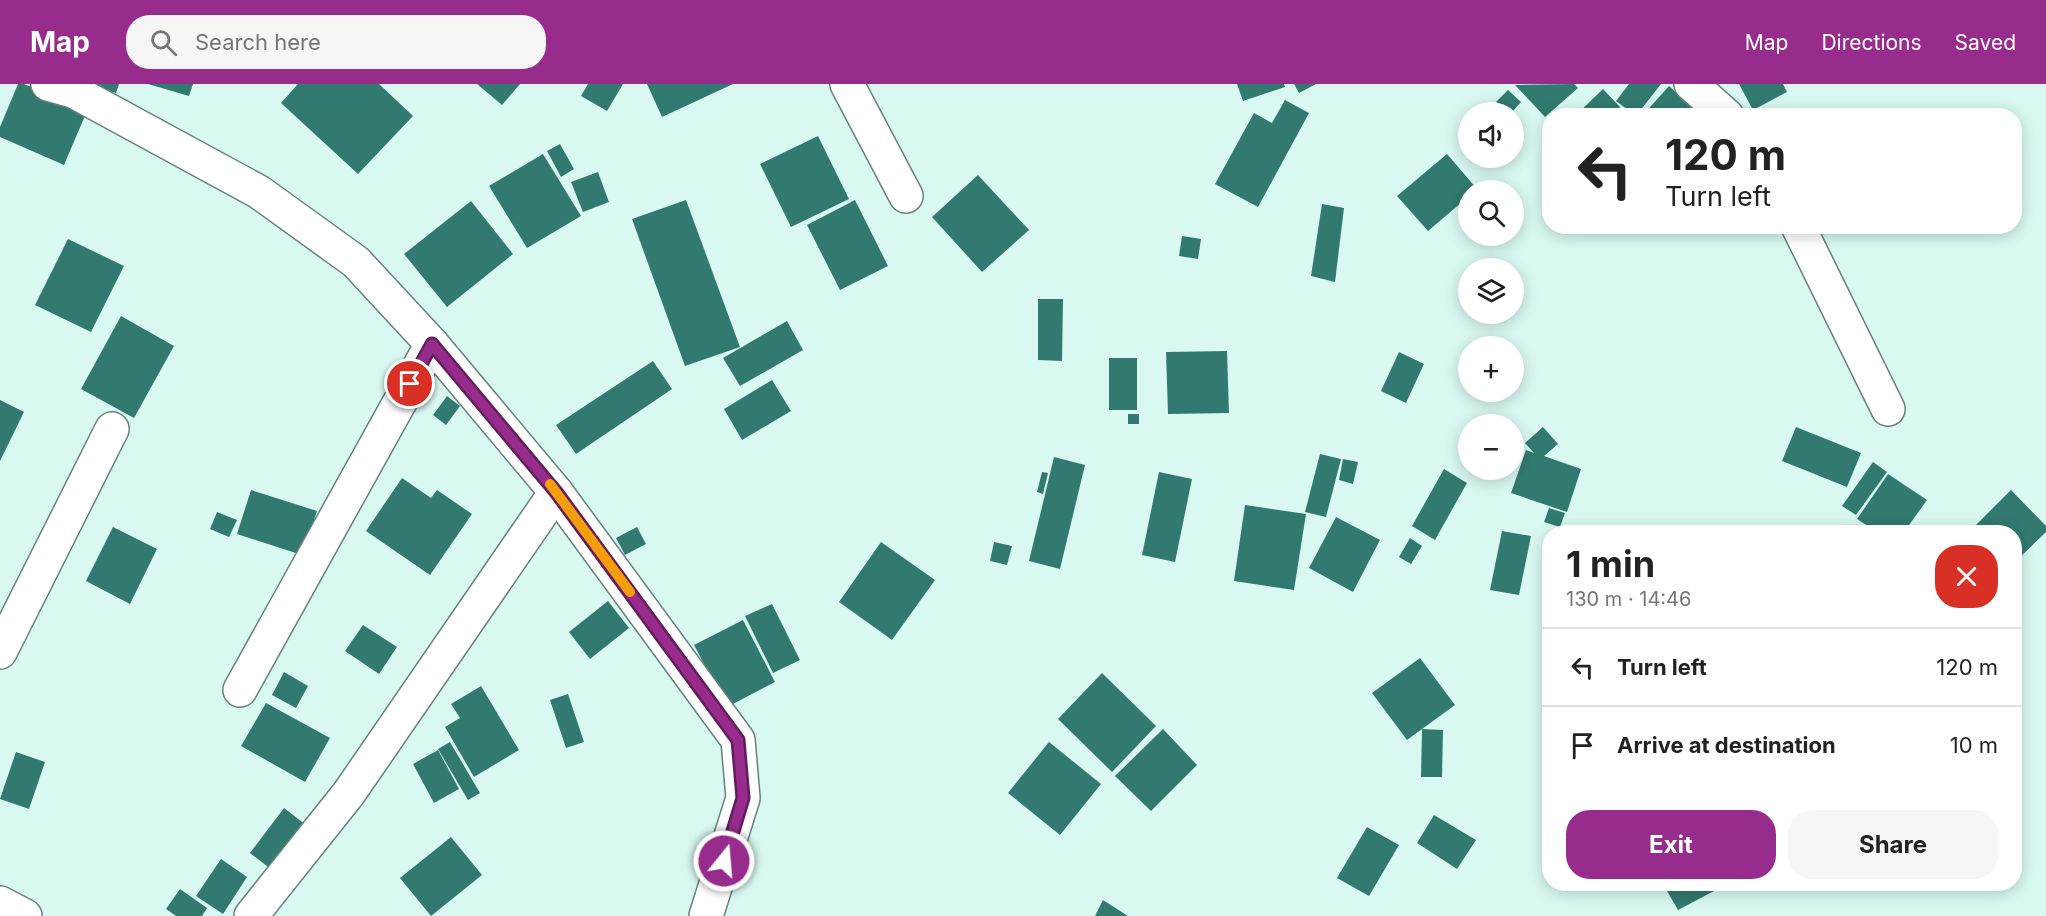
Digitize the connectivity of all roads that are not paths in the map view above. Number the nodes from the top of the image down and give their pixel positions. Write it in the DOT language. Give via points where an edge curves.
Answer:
graph roads {
  1 [pos="48,84"];
  2 [pos="847,84"];
  3 [pos="1691,84"];
  4 [pos="1718,108"];
  5 [pos="906,196"];
  6 [pos="1802,234"];
  7 [pos="432,344"];
  8 [pos="1888,409"];
  9 [pos="112,429"];
  10 [pos="556,492"];
  11 [pos="0,652"];
  12 [pos="240,690"];
  13 [pos="0,903"];
  14 [pos="25,916"];
  15 [pos="251,916"];
  16 [pos="706,916"];
  1 -- 7 [label="street" via="73,92 259,192 356,262"];
  2 -- 5 [label="street"];
  3 -- 4 [label="street"];
  6 -- 8 [label="street"];
  7 -- 10 [label="street"];
  7 -- 12 [label="street"];
  9 -- 11 [label="street"];
  10 -- 15 [label="street" via="349,793"];
  10 -- 16 [label="street" via="738,740 743,798"];
  13 -- 14 [label="street"];
}
